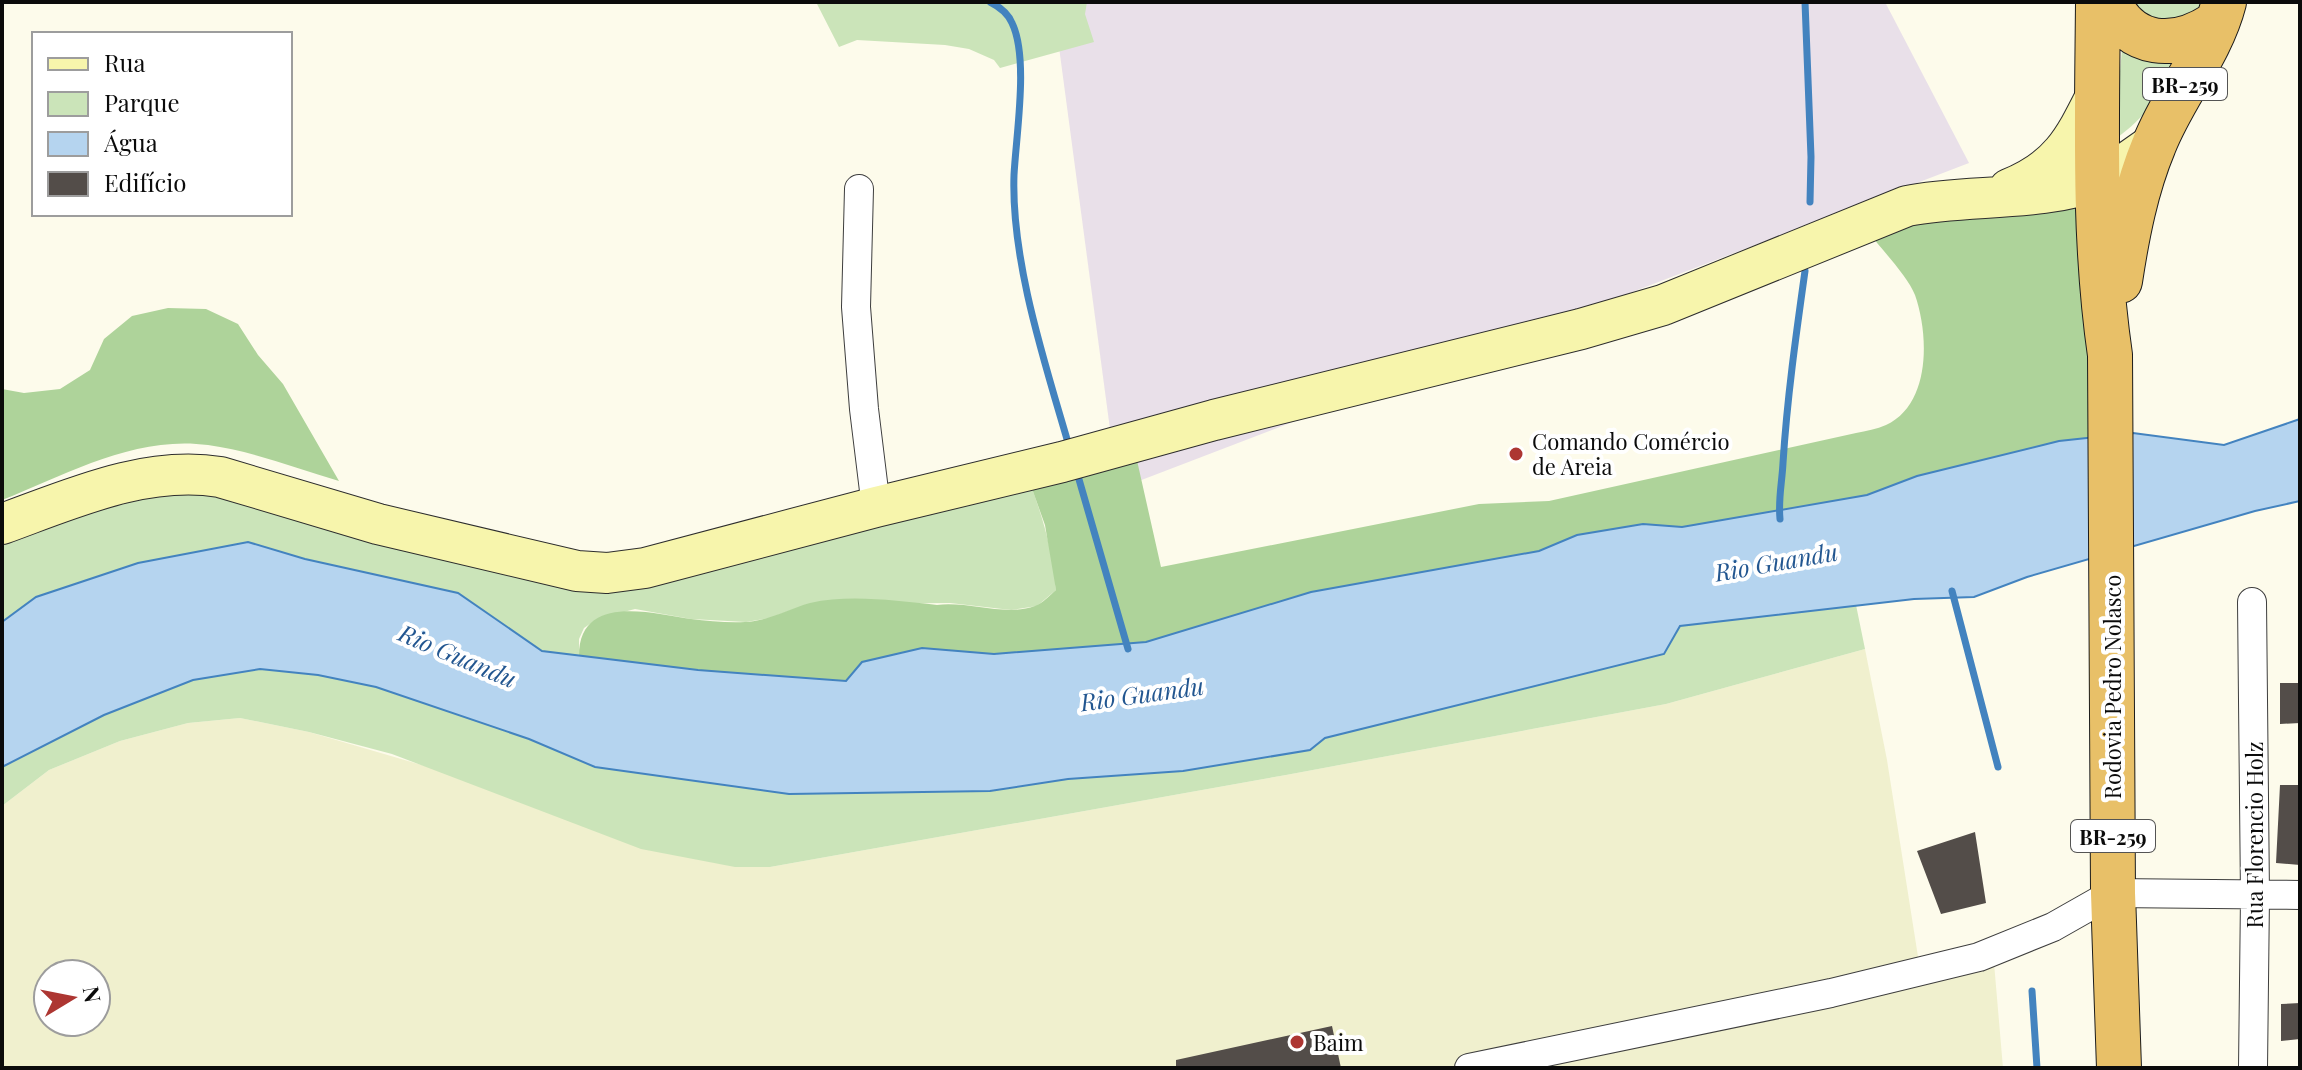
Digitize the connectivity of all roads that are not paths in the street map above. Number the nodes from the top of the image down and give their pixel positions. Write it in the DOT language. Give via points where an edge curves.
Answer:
graph roads {
  1 [pos="2098,2"];
  2 [pos="2109,2"];
  3 [pos="2220,13"];
  4 [pos="2096,96"];
  5 [pos="2154,144"];
  6 [pos="2098,180"];
  7 [pos="859,189"];
  8 [pos="1993,196"];
  9 [pos="2110,362"];
  10 [pos="876,507"];
  11 [pos="2,524"];
  12 [pos="2252,602"];
  13 [pos="2113,893"];
  14 [pos="2300,895"];
  15 [pos="2255,896"];
  16 [pos="1469,1068"];
  17 [pos="2119,1068"];
  18 [pos="2253,1068"];
  1 -- 4 [label="highway, Rodovia Pedro Nolasco / BR-259"];
  2 -- 3 [label="highway" via="2123,25 2159,42 2201,33"];
  3 -- 5 [label="highway, Rodovia Pedro Nolasco / BR-259"];
  4 -- 6 [label="highway, Rodovia Pedro Nolasco / BR-259"];
  4 -- 8 [label="main road" via="2057,160 2028,181"];
  5 -- 6 [label="main road"];
  5 -- 9 [label="highway, Rodovia Pedro Nolasco / BR-259" via="2127,233"];
  6 -- 8 [label="main road"];
  6 -- 9 [label="highway, Rodovia Pedro Nolasco / BR-259"];
  7 -- 10 [label="street" via="856,307"];
  8 -- 10 [label="main road" via="1940,199 1884,214 1663,305 1581,329"];
  9 -- 13 [label="highway, Rodovia Pedro Nolasco / BR-259"];
  10 -- 11 [label="main road" via="689,558 607,573 577,571 378,524 193,473 140,478"];
  12 -- 15 [label="street, Rua Florencio Holz"];
  13 -- 15 [label="street"];
  13 -- 16 [label="street" via="2053,927 1979,957"];
  13 -- 17 [label="highway, Rodovia Pedro Nolasco / BR-259"];
  14 -- 15 [label="street"];
  15 -- 18 [label="street, Rua Florencio Holz"];
}
